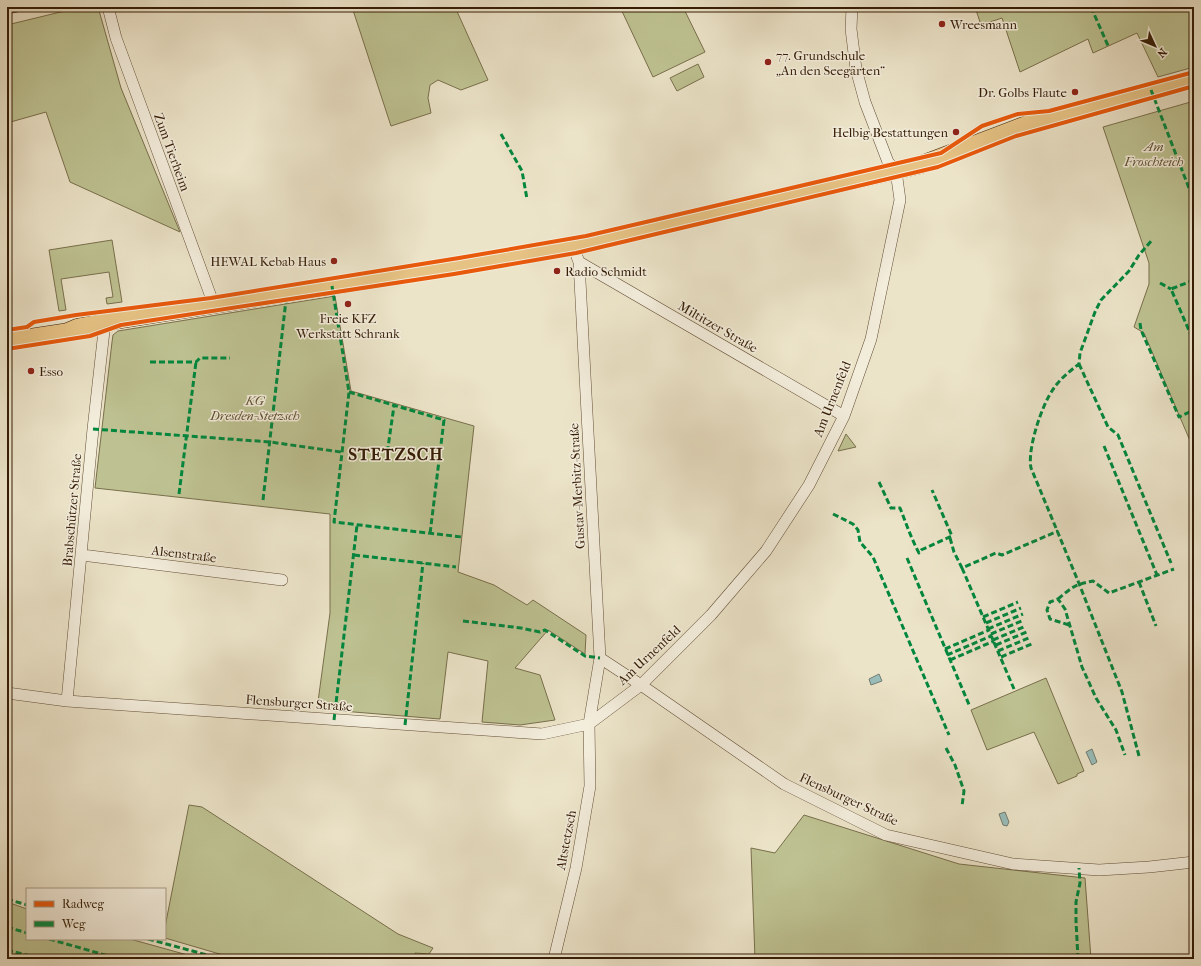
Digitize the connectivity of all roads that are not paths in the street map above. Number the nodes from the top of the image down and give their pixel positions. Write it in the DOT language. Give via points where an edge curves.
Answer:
graph roads {
  1 [pos="108,7"];
  2 [pos="852,7"];
  3 [pos="1194,79"];
  4 [pos="896,171"];
  5 [pos="573,246"];
  6 [pos="579,262"];
  7 [pos="214,305"];
  8 [pos="105,322"];
  9 [pos="7,341"];
  10 [pos="844,416"];
  11 [pos="82,555"];
  12 [pos="282,580"];
  13 [pos="600,658"];
  14 [pos="641,685"];
  15 [pos="7,693"];
  16 [pos="67,701"];
  17 [pos="589,724"];
  18 [pos="1194,862"];
  19 [pos="554,959"];
  1 -- 7 [label="street, Zum Tierheim" via="116,38"];
  2 -- 4 [label="street, Am Urnenfeld" via="851,29 856,69 865,102 888,162"];
  3 -- 4 [label="main road" via="1033,122 920,165"];
  4 -- 5 [label="main road"];
  4 -- 10 [label="street, Am Urnenfeld" via="900,200 872,339"];
  5 -- 6 [label="street, Gustav-Merbitz-Straße"];
  5 -- 7 [label="main road"];
  6 -- 10 [label="street, Miltitzer Straße"];
  6 -- 13 [label="street, Gustav-Merbitz-Straße"];
  7 -- 8 [label="main road"];
  8 -- 9 [label="main road" via="66,332"];
  8 -- 11 [label="street, Brabschützer Straße"];
  10 -- 14 [label="street, Am Urnenfeld" via="809,485 766,551 711,614"];
  11 -- 12 [label="street, Alsenstraße"];
  11 -- 16 [label="street, Brabschützer Straße"];
  13 -- 14 [label="street, Flensburger Straße"];
  13 -- 17 [label="street, Gustav-Merbitz-Straße"];
  14 -- 17 [label="street, Am Urnenfeld"];
  14 -- 18 [label="street, Flensburger Straße" via="784,784 886,835 1013,864 1099,870"];
  15 -- 16 [label="street, Flensburger Straße"];
  16 -- 17 [label="street, Flensburger Straße" via="542,734"];
  17 -- 19 [label="street, Altstetzsch" via="590,786 576,868"];
}
